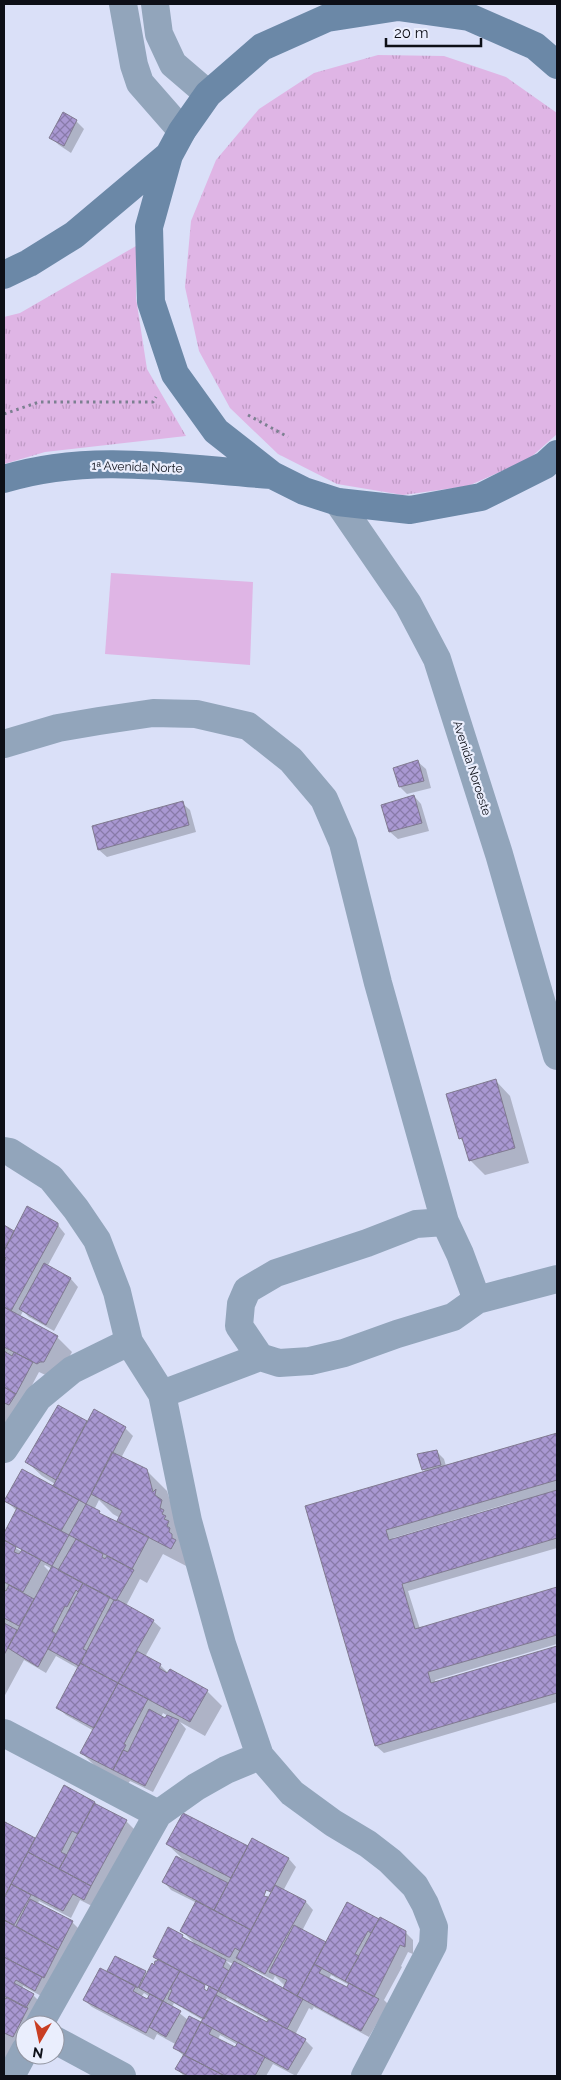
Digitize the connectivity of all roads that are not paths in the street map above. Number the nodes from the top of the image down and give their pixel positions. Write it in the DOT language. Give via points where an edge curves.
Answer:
graph roads {
  1 [pos="122,4"];
  2 [pos="155,4"];
  3 [pos="546,47"];
  4 [pos="557,65"];
  5 [pos="208,94"];
  6 [pos="182,131"];
  7 [pos="169,155"];
  8 [pos="4,275"];
  9 [pos="557,454"];
  10 [pos="272,476"];
  11 [pos="4,479"];
  12 [pos="338,502"];
  13 [pos="4,744"];
  14 [pos="557,1056"];
  15 [pos="4,1151"];
  16 [pos="445,1222"];
  17 [pos="557,1279"];
  18 [pos="477,1300"];
  19 [pos="130,1342"];
  20 [pos="260,1357"];
  21 [pos="162,1394"];
  22 [pos="4,1449"];
  23 [pos="4,1733"];
  24 [pos="260,1756"];
  25 [pos="158,1814"];
  26 [pos="45,2015"];
  27 [pos="65,2045"];
  28 [pos="16,2065"];
  29 [pos="10,2076"];
  30 [pos="122,2076"];
  31 [pos="365,2076"];
  1 -- 6 [label="street" via="140,83"];
  2 -- 5 [label="street" via="159,34 173,64"];
  3 -- 4 [label="main road"];
  3 -- 5 [label="main road" via="470,17 398,7 327,18 262,47"];
  5 -- 6 [label="main road"];
  6 -- 7 [label="main road"];
  7 -- 8 [label="main road" via="74,235"];
  7 -- 10 [label="main road" via="149,227 151,302 175,374 216,431"];
  9 -- 12 [label="main road" via="545,465 481,497 410,510"];
  10 -- 11 [label="main road, 1ᵃ Avenida Norte" via="111,463 62,467"];
  10 -- 12 [label="main road"];
  12 -- 14 [label="street, Avenida Noroeste" via="408,604 438,659"];
  13 -- 16 [label="street" via="58,728 99,721 153,713 196,714 248,726 291,760 324,799 343,843 378,983"];
  15 -- 19 [label="street" via="50,1178 98,1240 117,1292"];
  16 -- 18 [label="street"];
  16 -- 20 [label="street" via="416,1224 276,1274 247,1290 241,1304 239,1326"];
  17 -- 18 [label="street"];
  18 -- 20 [label="street" via="453,1317 344,1353 310,1361 280,1363"];
  19 -- 21 [label="street"];
  19 -- 22 [label="street" via="72,1370 38,1398"];
  20 -- 21 [label="street"];
  21 -- 24 [label="street" via="188,1521 219,1634"];
  23 -- 25 [label="street"];
  24 -- 25 [label="street" via="196,1787"];
  24 -- 31 [label="street" via="292,1793 390,1861 415,1886 434,1927 433,1945"];
  25 -- 26 [label="street"];
  27 -- 30 [label="street"];
  28 -- 29 [label="street"];
}
